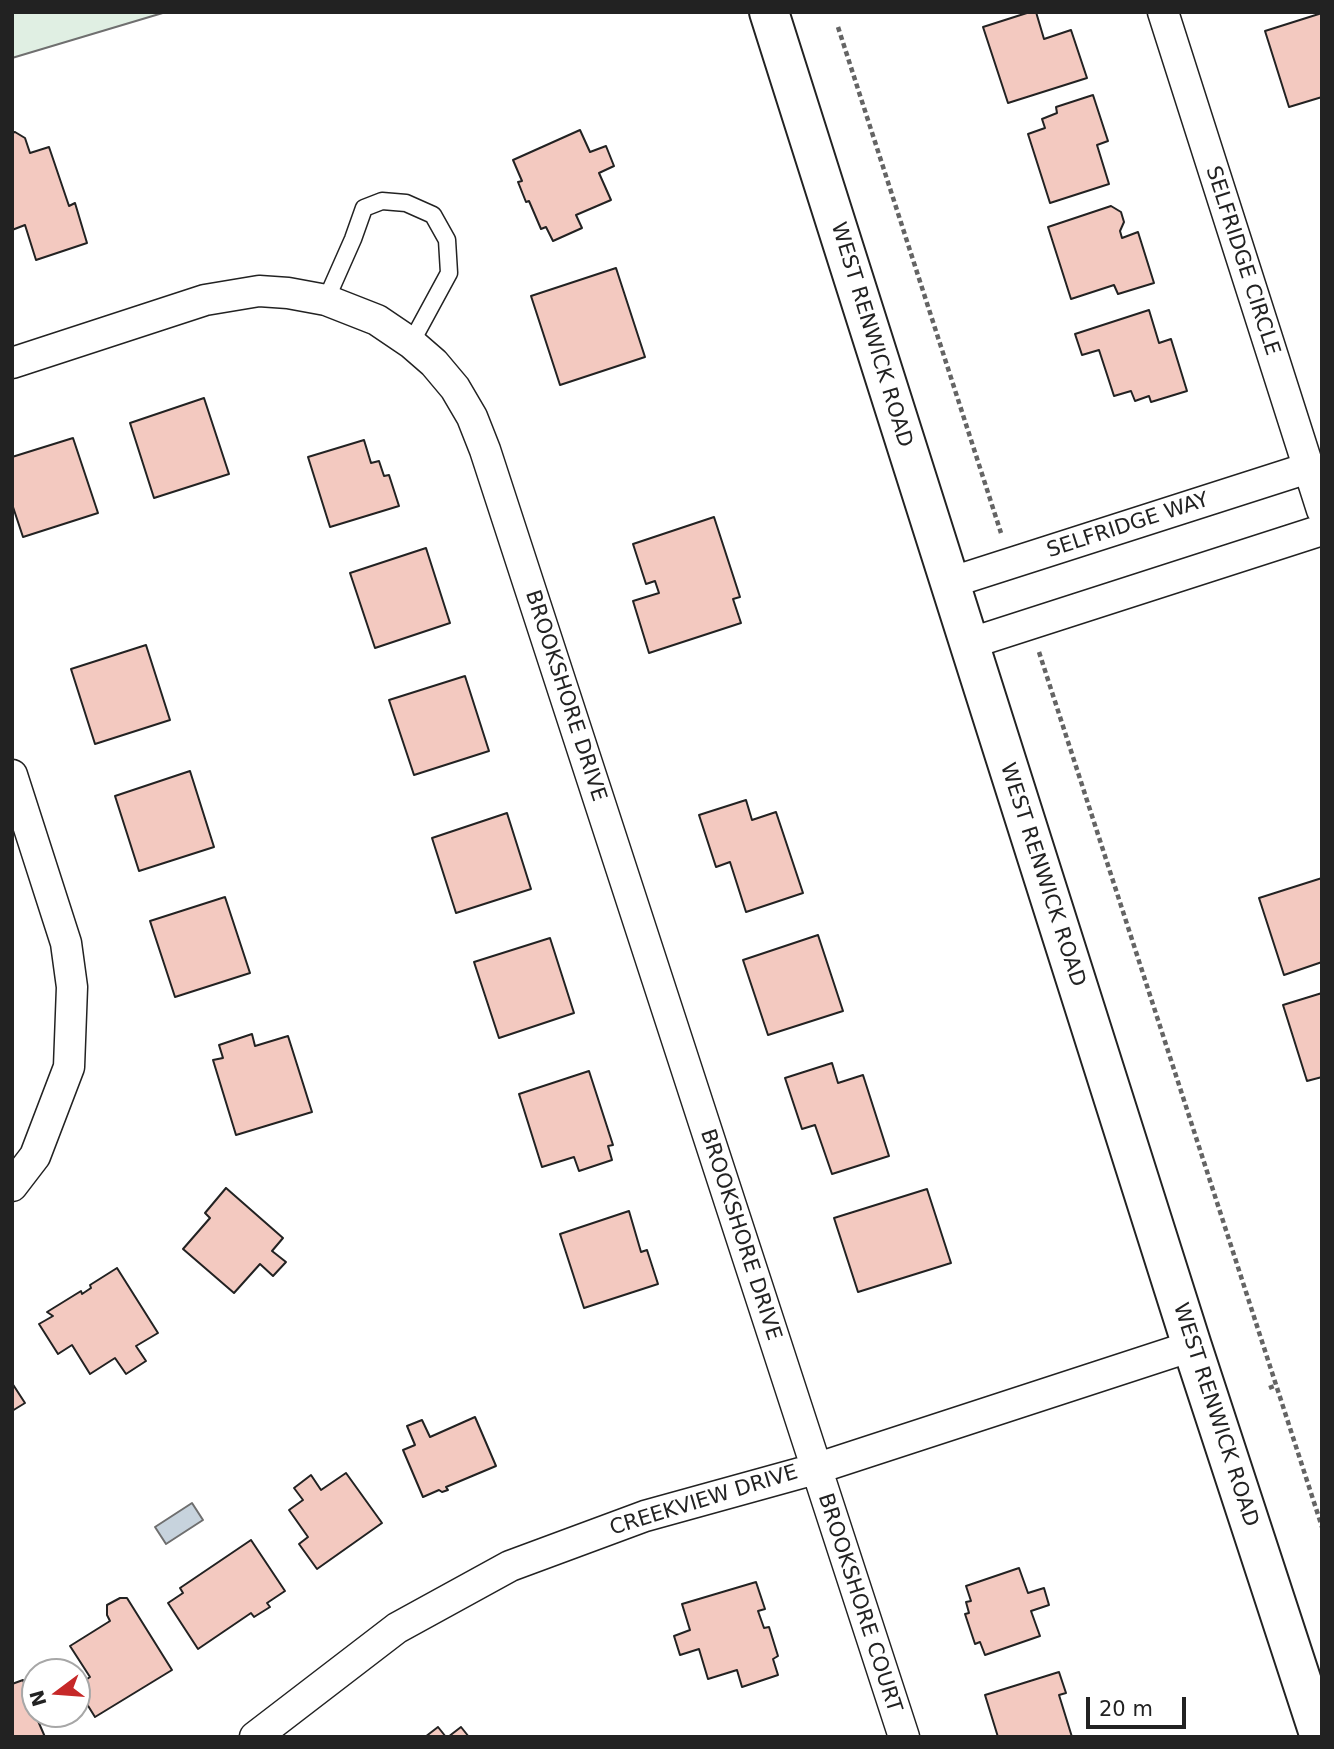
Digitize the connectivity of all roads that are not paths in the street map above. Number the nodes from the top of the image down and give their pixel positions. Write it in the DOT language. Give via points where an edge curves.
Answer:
graph roads {
  1 [pos="769,12"];
  2 [pos="1163,12"];
  3 [pos="326,300"];
  4 [pos="411,343"];
  5 [pos="12,363"];
  6 [pos="1308,468"];
  7 [pos="1322,510"];
  8 [pos="1322,530"];
  9 [pos="949,583"];
  10 [pos="968,644"];
  11 [pos="12,775"];
  12 [pos="12,1186"];
  13 [pos="1192,1346"];
  14 [pos="815,1469"];
  15 [pos="257,1736"];
  16 [pos="904,1737"];
  17 [pos="1320,1737"];
  1 -- 9 [label="street, WEST RENWICK ROAD"];
  2 -- 6 [label="street, SELFRIDGE CIRCLE"];
  3 -- 4 [label="street, BROOKSHORE DRIVE" via="377,320"];
  3 -- 4 [label="lane" via="364,208 382,201 406,203 433,215 447,240 449,273"];
  3 -- 5 [label="street, BROOKSHORE DRIVE" via="259,291 225,295"];
  4 -- 14 [label="street, BROOKSHORE DRIVE" via="455,388 485,450"];
  6 -- 7 [label="street, SELFRIDGE CIRCLE"];
  6 -- 9 [label="street, SELFRIDGE WAY"];
  8 -- 10 [label="street"];
  9 -- 10 [label="street, WEST RENWICK ROAD"];
  10 -- 13 [label="street, WEST RENWICK ROAD"];
  11 -- 12 [label="street" via="66,943 72,988 69,1067 35,1156"];
  13 -- 14 [label="street, CREEKVIEW DRIVE"];
  13 -- 17 [label="street, WEST RENWICK ROAD"];
  14 -- 15 [label="street, CREEKVIEW DRIVE" via="645,1516 510,1566 397,1628"];
  14 -- 16 [label="street, BROOKSHORE COURT"];
}
